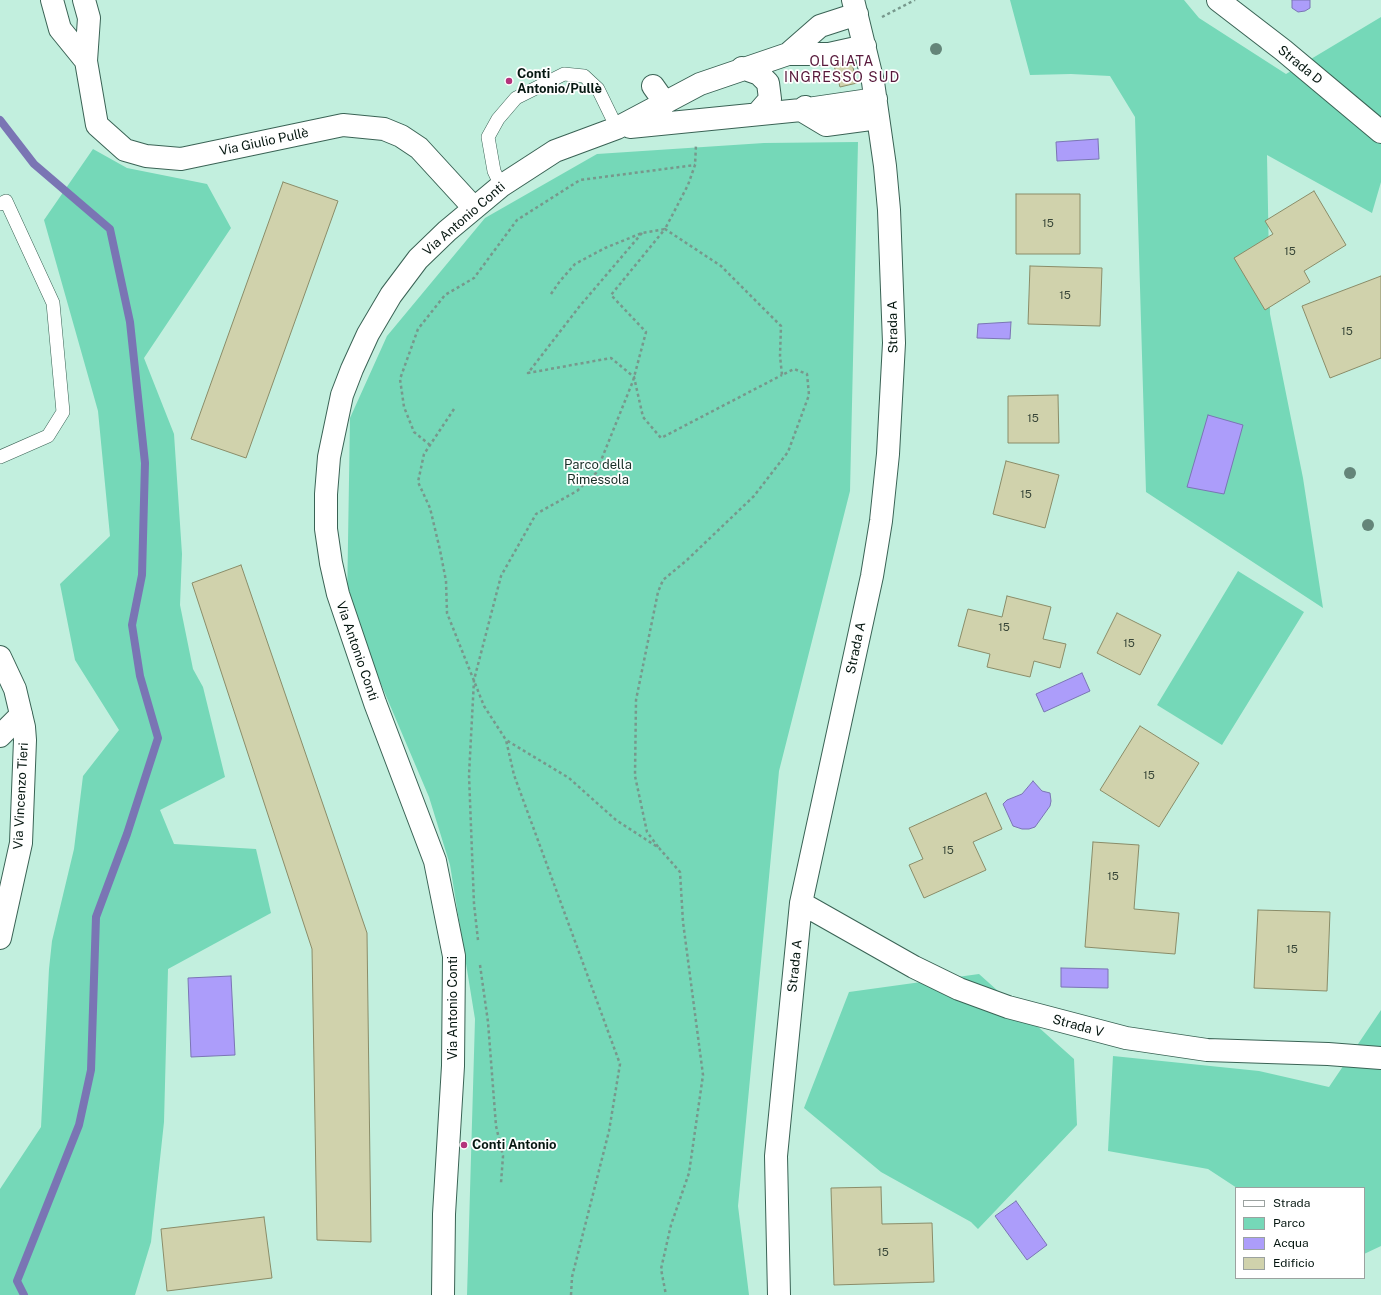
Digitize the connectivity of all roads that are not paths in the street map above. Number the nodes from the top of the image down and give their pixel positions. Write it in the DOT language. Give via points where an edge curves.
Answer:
graph roads {
  1 [pos="52,0"];
  2 [pos="84,0"];
  3 [pos="1218,0"];
  4 [pos="859,24"];
  5 [pos="788,54"];
  6 [pos="86,61"];
  7 [pos="742,68"];
  8 [pos="876,100"];
  9 [pos="801,110"];
  10 [pos="757,114"];
  11 [pos="617,128"];
  12 [pos="1381,132"];
  13 [pos="501,186"];
  14 [pos="0,204"];
  15 [pos="474,208"];
  16 [pos="0,457"];
  17 [pos="0,657"];
  18 [pos="21,715"];
  19 [pos="0,736"];
  20 [pos="801,903"];
  21 [pos="0,938"];
  22 [pos="1381,1058"];
  23 [pos="444,1295"];
  24 [pos="779,1295"];
  1 -- 6 [label="street, Via Giulio Pullè" via="60,29"];
  2 -- 6 [label="street, Via Giulio Pullè" via="89,18"];
  3 -- 12 [label="street, Strada D" via="1283,50"];
  4 -- 5 [label="street" via="820,26"];
  4 -- 5 [label="street" via="829,54"];
  4 -- 8 [label="street, Strada A"];
  5 -- 7 [label="street"];
  6 -- 15 [label="street, Via Giulio Pullè" via="97,125 125,150 146,156 181,159 344,125 384,129 419,148"];
  7 -- 10 [label="street" via="759,74 768,83 770,99"];
  7 -- 11 [label="street" via="700,84 659,94"];
  8 -- 9 [label="street" via="822,94"];
  8 -- 9 [label="street" via="826,125"];
  8 -- 20 [label="street, Strada A" via="889,210 894,343 888,454 872,576"];
  9 -- 10 [label="street"];
  10 -- 11 [label="street"];
  11 -- 13 [label="street, Via Antonio Conti" via="555,151"];
  11 -- 13 [label="lane" via="598,89 584,76 564,74 516,98 498,119 488,137 494,170"];
  13 -- 15 [label="street, Via Antonio Conti"];
  14 -- 16 [label="lane" via="6,201 53,303 63,412 48,436"];
  15 -- 23 [label="street, Via Antonio Conti" via="418,259 391,295 368,334 342,395 329,456 326,494 326,529 338,594 375,703 435,861 454,956 453,1066 444,1214"];
  17 -- 18 [label="street, Via Vincenzo Tieri" via="15,689"];
  18 -- 19 [label="street"];
  18 -- 21 [label="street, Via Vincenzo Tieri" via="25,740 21,843"];
  20 -- 22 [label="street, Strada V" via="920,970 959,989 1008,1007 1126,1038 1200,1049"];
  20 -- 24 [label="street, Strada A" via="776,1156"];
}
